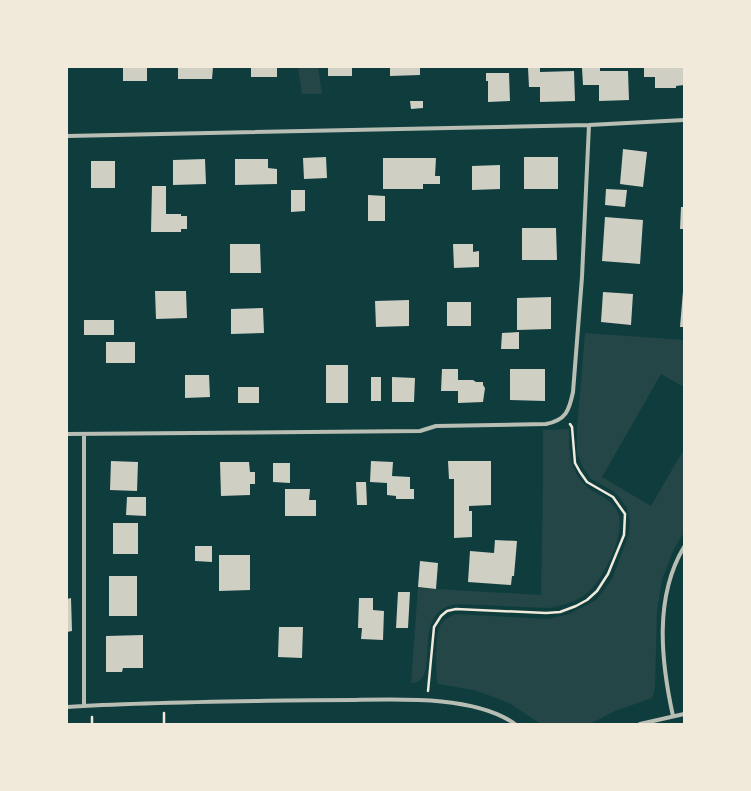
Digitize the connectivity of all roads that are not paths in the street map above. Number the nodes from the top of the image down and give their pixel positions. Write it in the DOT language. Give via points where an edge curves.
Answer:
graph roads {
  1 [pos="684,120"];
  2 [pos="589,125"];
  3 [pos="67,136"];
  4 [pos="67,434"];
  5 [pos="84,434"];
  6 [pos="684,547"];
  7 [pos="84,706"];
  8 [pos="67,707"];
  9 [pos="684,714"];
  10 [pos="673,716"];
  11 [pos="514,724"];
  12 [pos="640,724"];
  1 -- 2 [label="street"];
  2 -- 3 [label="street"];
  2 -- 5 [label="street" via="582,278 573,392 565,416 557,422 436,426 420,431"];
  4 -- 5 [label="street"];
  5 -- 7 [label="street"];
  6 -- 10 [label="street" via="671,576 666,597 663,639"];
  7 -- 8 [label="street"];
  7 -- 11 [label="street" via="427,700 479,708"];
  9 -- 10 [label="street"];
  10 -- 12 [label="street"];
}
